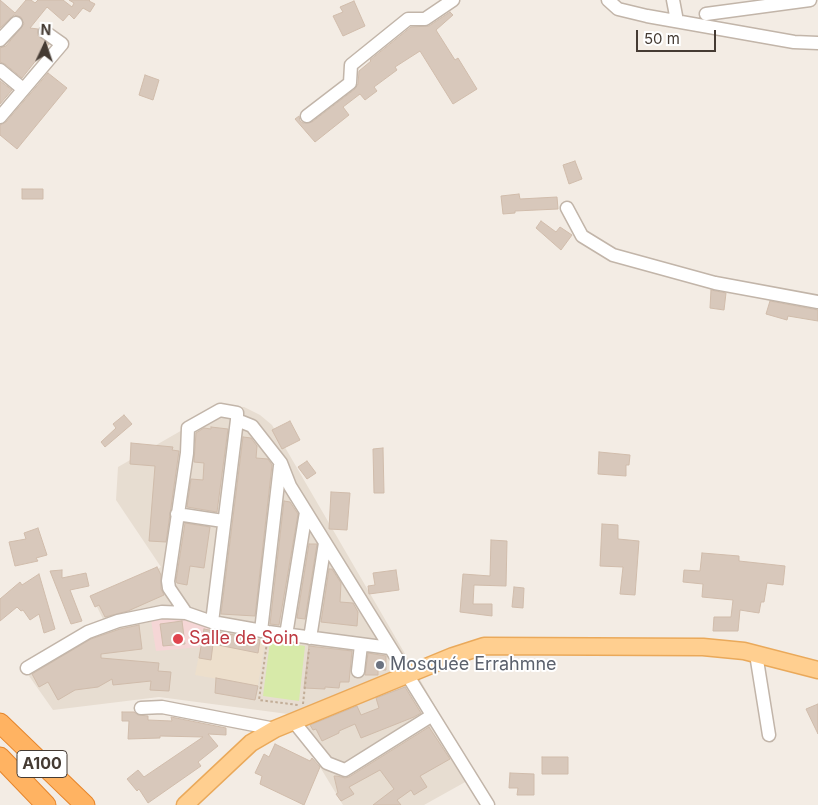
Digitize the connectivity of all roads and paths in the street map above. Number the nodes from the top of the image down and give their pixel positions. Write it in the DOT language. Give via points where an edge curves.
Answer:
graph roads {
  1 [pos="453,0"];
  2 [pos="608,0"];
  3 [pos="672,0"];
  4 [pos="810,0"];
  5 [pos="706,14"];
  6 [pos="677,22"];
  7 [pos="16,23"];
  8 [pos="46,32"];
  9 [pos="0,40"];
  10 [pos="818,43"];
  11 [pos="0,70"];
  12 [pos="23,89"];
  13 [pos="307,116"];
  14 [pos="0,117"];
  15 [pos="566,208"];
  16 [pos="818,302"];
  17 [pos="237,420"];
  18 [pos="281,463"];
  19 [pos="306,512"];
  20 [pos="177,514"];
  21 [pos="224,521"];
  22 [pos="324,542"];
  23 [pos="186,613"];
  24 [pos="212,622"];
  25 [pos="265,632"];
  26 [pos="286,634"];
  27 [pos="310,638"];
  28 [pos="362,644"];
  29 [pos="390,648"];
  30 [pos="756,654"];
  31 [pos="27,668"];
  32 [pos="818,670"];
  33 [pos="358,671"];
  34 [pos="407,676"];
  35 [pos="141,708"];
  36 [pos="431,716"];
  37 [pos="294,722"];
  38 [pos="0,723"];
  39 [pos="275,729"];
  40 [pos="769,735"];
  41 [pos="0,757"];
  42 [pos="46,805"];
  43 [pos="85,805"];
  44 [pos="185,805"];
  45 [pos="488,805"];
  1 -- 13 [label="street" via="425,20 408,18 351,64 350,83"];
  2 -- 6 [label="street" via="618,9"];
  3 -- 6 [label="street"];
  4 -- 5 [label="street"];
  6 -- 10 [label="street" via="794,42"];
  7 -- 9 [label="street"];
  8 -- 12 [label="street" via="62,44"];
  11 -- 12 [label="street"];
  12 -- 14 [label="street"];
  15 -- 16 [label="street" via="582,236 613,255 715,283"];
  17 -- 18 [label="street" via="252,426"];
  17 -- 20 [label="street" via="236,413 220,410 188,428"];
  17 -- 21 [label="street"];
  18 -- 19 [label="street"];
  18 -- 25 [label="street"];
  19 -- 22 [label="street"];
  19 -- 26 [label="street"];
  20 -- 21 [label="street"];
  20 -- 23 [label="street" via="168,581 169,588"];
  21 -- 24 [label="street"];
  22 -- 27 [label="street"];
  22 -- 29 [label="street"];
  23 -- 24 [label="street"];
  23 -- 31 [label="street" via="162,612 88,632"];
  24 -- 25 [label="street"];
  25 -- 26 [label="street"];
  25 -- 27 [label="path" via="259,700 303,706"];
  26 -- 27 [label="street"];
  27 -- 28 [label="street"];
  28 -- 29 [label="street"];
  28 -- 33 [label="street"];
  29 -- 34 [label="street"];
  30 -- 32 [label="main road"];
  30 -- 34 [label="main road" via="703,647 484,646"];
  30 -- 40 [label="street"];
  34 -- 36 [label="street"];
  34 -- 37 [label="main road"];
  35 -- 39 [label="street" via="162,708"];
  36 -- 37 [label="street" via="345,770 327,763"];
  36 -- 45 [label="street"];
  37 -- 39 [label="main road"];
  38 -- 43 [label="highway, A100"];
  39 -- 44 [label="main road" via="251,742"];
  41 -- 42 [label="highway, A100"];
}
